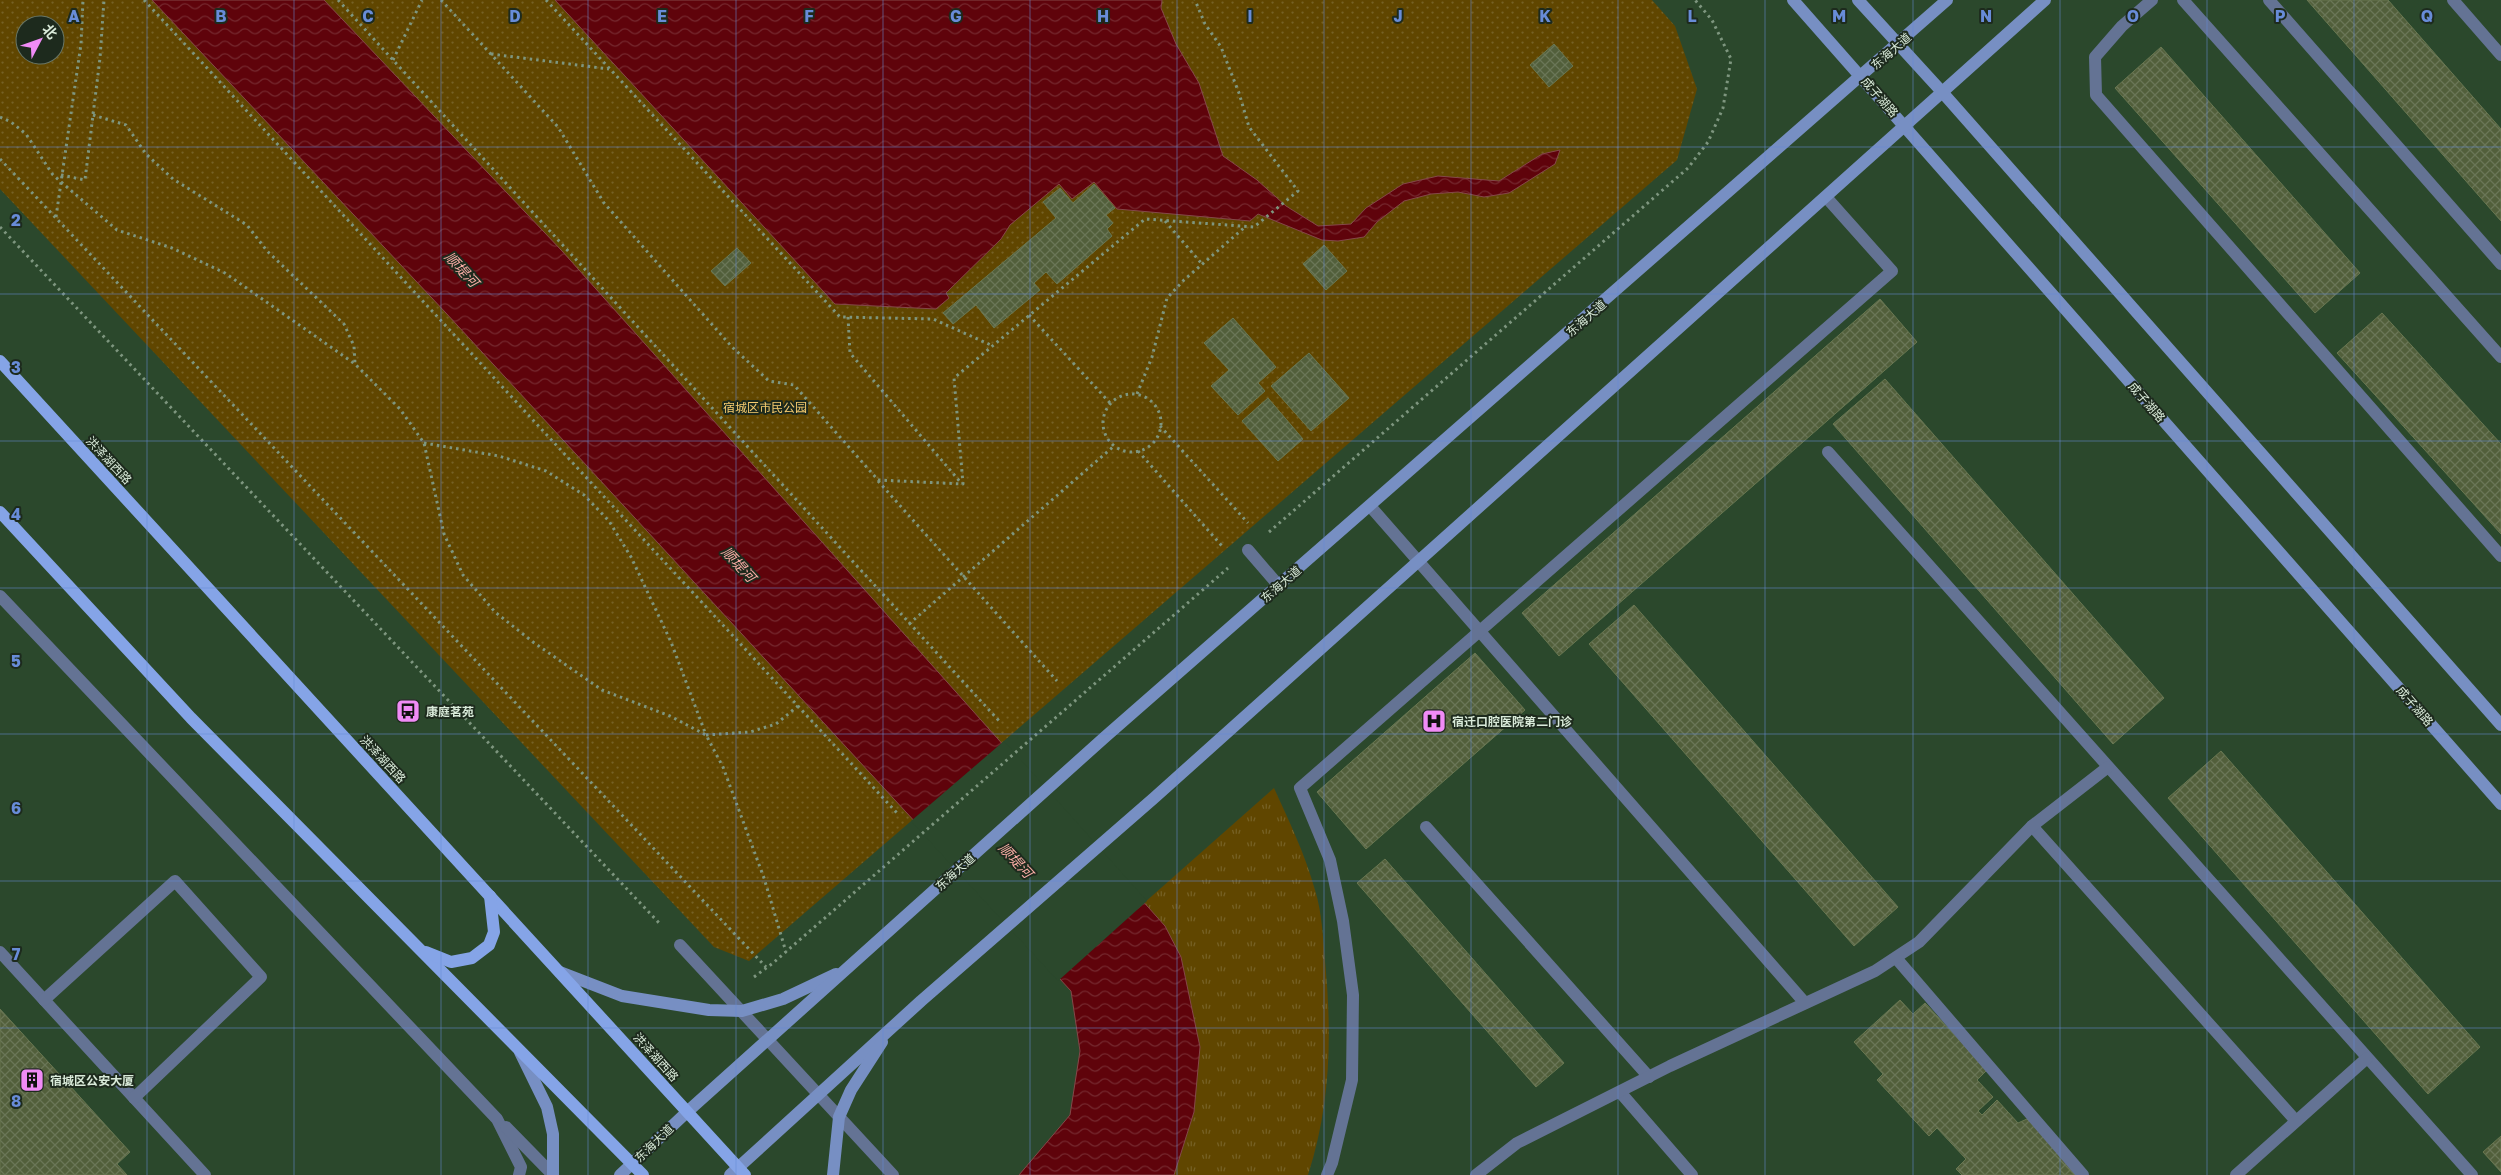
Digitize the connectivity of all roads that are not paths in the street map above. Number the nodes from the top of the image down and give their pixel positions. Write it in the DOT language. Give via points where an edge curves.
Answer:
graph roads {
  1 [pos="1793,0"];
  2 [pos="1858,0"];
  3 [pos="1948,0"];
  4 [pos="2045,0"];
  5 [pos="2152,0"];
  6 [pos="2183,0"];
  7 [pos="2269,0"];
  8 [pos="2453,0"];
  9 [pos="1898,45"];
  10 [pos="2501,55"];
  11 [pos="1862,76"];
  12 [pos="1943,93"];
  13 [pos="1906,126"];
  14 [pos="1826,197"];
  15 [pos="2501,264"];
  16 [pos="2501,357"];
  17 [pos="0,361"];
  18 [pos="1828,452"];
  19 [pos="1370,506"];
  20 [pos="0,512"];
  21 [pos="1248,550"];
  22 [pos="2501,556"];
  23 [pos="1419,561"];
  24 [pos="1279,586"];
  25 [pos="0,596"];
  26 [pos="1480,631"];
  27 [pos="2501,725"];
  28 [pos="2108,766"];
  29 [pos="2501,804"];
  30 [pos="2032,826"];
  31 [pos="1426,827"];
  32 [pos="490,895"];
  33 [pos="680,945"];
  34 [pos="422,951"];
  35 [pos="0,952"];
  36 [pos="1896,958"];
  37 [pos="849,967"];
  38 [pos="560,972"];
  39 [pos="44,1000"];
  40 [pos="1805,1003"];
  41 [pos="742,1011"];
  42 [pos="892,1028"];
  43 [pos="768,1040"];
  44 [pos="519,1050"];
  45 [pos="2367,1058"];
  46 [pos="1649,1077"];
  47 [pos="1620,1092"];
  48 [pos="818,1094"];
  49 [pos="134,1098"];
  50 [pos="687,1112"];
  51 [pos="838,1116"];
  52 [pos="497,1119"];
  53 [pos="2296,1121"];
  54 [pos="632,1164"];
  55 [pos="738,1172"];
  56 [pos="205,1175"];
  57 [pos="519,1175"];
  58 [pos="553,1175"];
  59 [pos="620,1175"];
  60 [pos="642,1175"];
  61 [pos="834,1175"];
  62 [pos="893,1175"];
  63 [pos="1327,1175"];
  64 [pos="1476,1175"];
  65 [pos="1692,1175"];
  66 [pos="2083,1175"];
  67 [pos="2236,1175"];
  68 [pos="2472,1175"];
  1 -- 11 [label="street, 成子湖路"];
  2 -- 9 [label="street"];
  3 -- 9 [label="street, 东海大道"];
  4 -- 12 [label="street"];
  5 -- 22 [label="lane" via="2122,26 2095,57 2096,95"];
  6 -- 16 [label="lane"];
  7 -- 15 [label="lane"];
  8 -- 10 [label="lane"];
  9 -- 11 [label="street, 东海大道"];
  9 -- 12 [label="street"];
  11 -- 13 [label="street, 成子湖路"];
  11 -- 19 [label="street, 东海大道"];
  12 -- 13 [label="street"];
  12 -- 27 [label="street"];
  13 -- 14 [label="street"];
  13 -- 29 [label="street, 成子湖路"];
  14 -- 23 [label="street"];
  14 -- 26 [label="lane" via="1892,271"];
  17 -- 32 [label="main road, 洪泽湖西路"];
  18 -- 28 [label="lane"];
  19 -- 23 [label="lane"];
  19 -- 24 [label="street, 东海大道"];
  20 -- 34 [label="main road" via="191,718"];
  21 -- 24 [label="lane"];
  23 -- 26 [label="lane"];
  23 -- 42 [label="street"];
  24 -- 37 [label="street, 东海大道"];
  25 -- 52 [label="lane"];
  26 -- 40 [label="lane"];
  26 -- 63 [label="lane" via="1300,788 1330,860 1343,921 1353,995 1352,1080"];
  28 -- 30 [label="lane"];
  28 -- 45 [label="lane"];
  30 -- 36 [label="lane" via="1920,942"];
  30 -- 53 [label="lane"];
  31 -- 46 [label="lane"];
  32 -- 34 [label="main road" via="494,932 489,945 472,958 451,962"];
  32 -- 38 [label="main road, 洪泽湖西路"];
  33 -- 41 [label="lane"];
  34 -- 44 [label="main road"];
  35 -- 39 [label="lane"];
  36 -- 40 [label="lane"];
  36 -- 66 [label="lane"];
  37 -- 41 [label="street" via="784,999"];
  37 -- 43 [label="street, 东海大道"];
  38 -- 41 [label="street" via="622,996 708,1010"];
  38 -- 50 [label="main road, 洪泽湖西路"];
  39 -- 49 [label="lane"];
  39 -- 49 [label="lane" via="175,881 261,977"];
  40 -- 46 [label="lane"];
  41 -- 43 [label="lane"];
  42 -- 48 [label="street"];
  42 -- 51 [label="street" via="851,1090"];
  43 -- 48 [label="lane"];
  43 -- 50 [label="street, 东海大道"];
  44 -- 54 [label="main road"];
  44 -- 58 [label="street" via="547,1107 553,1134"];
  45 -- 53 [label="lane"];
  45 -- 68 [label="lane"];
  46 -- 47 [label="lane"];
  47 -- 64 [label="lane" via="1517,1144"];
  47 -- 65 [label="lane"];
  48 -- 51 [label="lane"];
  48 -- 55 [label="street"];
  49 -- 56 [label="lane"];
  50 -- 54 [label="street, 东海大道"];
  50 -- 55 [label="main road, 洪泽湖西路"];
  51 -- 61 [label="street"];
  51 -- 62 [label="lane"];
  52 -- 57 [label="lane" via="521,1167"];
  52 -- 58 [label="lane"];
  53 -- 67 [label="lane"];
  54 -- 59 [label="street, 东海大道"];
  54 -- 60 [label="main road"];
}
